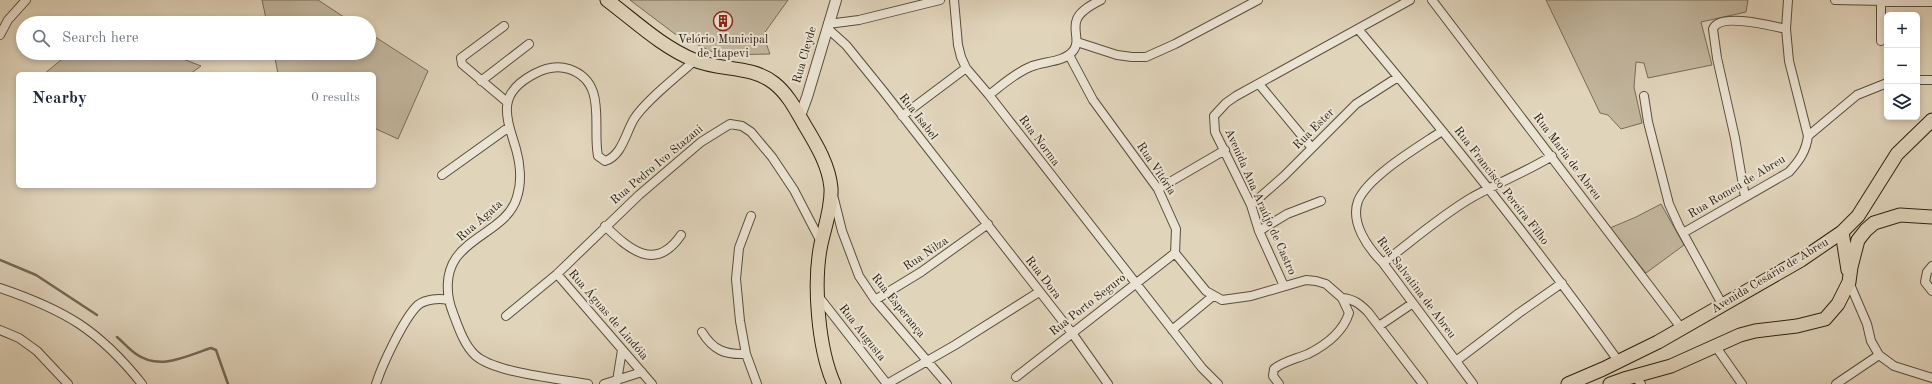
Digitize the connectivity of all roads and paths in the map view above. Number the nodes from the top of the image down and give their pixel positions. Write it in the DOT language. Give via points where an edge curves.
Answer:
graph roads {
  1 [pos="26,0"];
  2 [pos="607,0"];
  3 [pos="836,0"];
  4 [pos="940,0"];
  5 [pos="954,0"];
  6 [pos="1101,0"];
  7 [pos="1258,0"];
  8 [pos="1410,0"];
  9 [pos="1432,0"];
  10 [pos="1788,0"];
  11 [pos="1835,0"];
  12 [pos="1880,2"];
  13 [pos="1932,2"];
  14 [pos="504,26"];
  15 [pos="827,26"];
  16 [pos="1358,29"];
  17 [pos="1786,29"];
  18 [pos="0,35"];
  19 [pos="1881,41"];
  20 [pos="1077,42"];
  21 [pos="529,44"];
  22 [pos="1069,55"];
  23 [pos="695,60"];
  24 [pos="966,68"];
  25 [pos="1398,77"];
  26 [pos="1920,80"];
  27 [pos="1932,80"];
  28 [pos="481,81"];
  29 [pos="1259,84"];
  30 [pos="1884,84"];
  31 [pos="989,95"];
  32 [pos="1644,96"];
  33 [pos="507,102"];
  34 [pos="800,116"];
  35 [pos="902,116"];
  36 [pos="1932,120"];
  37 [pos="509,127"];
  38 [pos="1442,131"];
  39 [pos="1808,136"];
  40 [pos="1312,148"];
  41 [pos="1224,150"];
  42 [pos="1552,156"];
  43 [pos="442,175"];
  44 [pos="831,189"];
  45 [pos="1158,189"];
  46 [pos="1488,189"];
  47 [pos="1745,197"];
  48 [pos="1321,200"];
  49 [pos="1251,205"];
  50 [pos="752,216"];
  51 [pos="1932,217"];
  52 [pos="988,224"];
  53 [pos="605,226"];
  54 [pos="1259,231"];
  55 [pos="1842,232"];
  56 [pos="1684,233"];
  57 [pos="681,235"];
  58 [pos="821,243"];
  59 [pos="1175,253"];
  60 [pos="1383,263"];
  61 [pos="1932,266"];
  62 [pos="557,274"];
  63 [pos="1849,282"];
  64 [pos="1135,283"];
  65 [pos="1562,283"];
  66 [pos="1284,286"];
  67 [pos="0,288"];
  68 [pos="1932,291"];
  69 [pos="1038,292"];
  70 [pos="1213,296"];
  71 [pos="819,297"];
  72 [pos="1342,298"];
  73 [pos="448,300"];
  74 [pos="875,300"];
  75 [pos="1413,303"];
  76 [pos="1722,304"];
  77 [pos="506,316"];
  78 [pos="1379,326"];
  79 [pos="1682,329"];
  80 [pos="0,330"];
  81 [pos="1172,330"];
  82 [pos="702,332"];
  83 [pos="1072,333"];
  84 [pos="1716,347"];
  85 [pos="622,350"];
  86 [pos="746,354"];
  87 [pos="1879,355"];
  88 [pos="928,360"];
  89 [pos="1456,361"];
  90 [pos="1619,362"];
  91 [pos="642,372"];
  92 [pos="1016,377"];
  93 [pos="1932,378"];
  94 [pos="1638,380"];
  95 [pos="617,381"];
  96 [pos="1575,383"];
  97 [pos="68,384"];
  98 [pos="142,384"];
  99 [pos="376,384"];
  100 [pos="588,384"];
  101 [pos="604,384"];
  102 [pos="652,384"];
  103 [pos="757,384"];
  104 [pos="834,384"];
  105 [pos="887,384"];
  106 [pos="947,384"];
  107 [pos="1108,384"];
  108 [pos="1218,384"];
  109 [pos="1279,384"];
  110 [pos="1423,384"];
  111 [pos="1473,384"];
  112 [pos="1610,384"];
  113 [pos="1742,384"];
  114 [pos="1836,384"];
  1 -- 18 [label="street" via="8,20"];
  2 -- 23 [label="main road" via="657,39"];
  3 -- 15 [label="street, Rua Cleyde"];
  4 -- 15 [label="street"];
  5 -- 24 [label="street, Rua Norma" via="958,45"];
  6 -- 20 [label="street" via="1077,18"];
  7 -- 20 [label="street" via="1146,57 1117,55"];
  8 -- 16 [label="street, Avenida Ana Araújo de Castro"];
  9 -- 42 [label="street, Rua Maria de Abreu"];
  10 -- 17 [label="street"];
  11 -- 12 [label="street"];
  12 -- 13 [label="street"];
  12 -- 19 [label="street"];
  14 -- 28 [label="street" via="460,58 462,64"];
  15 -- 34 [label="street, Rua Cleyde"];
  15 -- 35 [label="street, Rua Isabel" via="846,45"];
  16 -- 25 [label="street, Rua Francisco Pereira Filho"];
  16 -- 29 [label="street, Avenida Ana Araújo de Castro"];
  17 -- 39 [label="street" via="1789,61"];
  17 -- 47 [label="street" via="1725,21 1718,23 1713,29"];
  20 -- 22 [label="street"];
  21 -- 28 [label="street"];
  22 -- 31 [label="street" via="1030,67"];
  22 -- 45 [label="street, Rua Vitória" via="1093,100"];
  23 -- 33 [label="street" via="634,118 615,155 605,161 598,156 596,149 597,110 594,92 580,75 560,67 542,70 523,82"];
  23 -- 34 [label="main road" via="762,75 788,98"];
  24 -- 31 [label="street, Rua Norma"];
  24 -- 35 [label="street"];
  25 -- 38 [label="street, Rua Francisco Pereira Filho"];
  25 -- 40 [label="street, Rua Ester" via="1356,104"];
  26 -- 27 [label="street"];
  28 -- 33 [label="street"];
  29 -- 40 [label="street"];
  29 -- 41 [label="street, Avenida Ana Araújo de Castro" via="1226,103 1214,116 1215,132"];
  30 -- 39 [label="street" via="1857,95"];
  31 -- 64 [label="street, Rua Norma"];
  32 -- 56 [label="street" via="1669,204"];
  33 -- 37 [label="street, Rua Ágata" via="506,116"];
  34 -- 44 [label="main road" via="823,159"];
  35 -- 52 [label="street, Rua Isabel"];
  36 -- 55 [label="main road, Avenida Cesário de Abreu" via="1897,154 1858,216"];
  37 -- 43 [label="street"];
  37 -- 73 [label="street, Rua Ágata" via="520,168 520,183 514,207 456,258 447,284"];
  38 -- 46 [label="street, Rua Francisco Pereira Filho"];
  38 -- 60 [label="street, Rua Salvatina de Abreu" via="1380,175 1358,200 1356,213 1362,236 1368,247"];
  39 -- 47 [label="street, Rua Romeu de Abreu" via="1800,161 1789,172"];
  40 -- 49 [label="street, Rua Ester"];
  41 -- 45 [label="street"];
  41 -- 49 [label="street, Avenida Ana Araújo de Castro"];
  42 -- 46 [label="street"];
  42 -- 79 [label="street, Rua Maria de Abreu"];
  44 -- 58 [label="main road" via="827,226"];
  44 -- 74 [label="street, Rua Esperança" via="853,263"];
  45 -- 59 [label="street, Rua Vitória" via="1176,229"];
  46 -- 60 [label="street" via="1443,216"];
  46 -- 65 [label="street, Rua Francisco Pereira Filho"];
  47 -- 56 [label="street, Rua Romeu de Abreu"];
  48 -- 54 [label="street" via="1287,214"];
  49 -- 54 [label="street, Avenida Ana Araújo de Castro"];
  50 -- 86 [label="street" via="739,248 737,267 740,320"];
  51 -- 63 [label="main road" via="1900,215 1874,223 1858,240"];
  52 -- 69 [label="street, Rua Dora"];
  52 -- 74 [label="street, Rua Nilza" via="921,272"];
  53 -- 57 [label="street" via="624,244 644,255 662,252"];
  53 -- 58 [label="street, Rua Pedro Ivo Stazani" via="701,142 730,124 742,126 751,132 772,157 794,190"];
  53 -- 62 [label="street, Rua Pedro Ivo Stazani"];
  54 -- 66 [label="street, Avenida Ana Araújo de Castro"];
  55 -- 63 [label="main road"];
  55 -- 76 [label="main road, Avenida Cesário de Abreu" via="1801,260"];
  56 -- 76 [label="street"];
  58 -- 71 [label="main road"];
  59 -- 64 [label="street, Rua Porto Seguro"];
  59 -- 70 [label="street" via="1195,279"];
  60 -- 75 [label="street, Rua Salvatina de Abreu"];
  61 -- 68 [label="street" via="1927,272 1925,282"];
  62 -- 77 [label="street, Rua Pedro Ivo Stazani"];
  62 -- 85 [label="street, Rua Águas de Lindóia"];
  63 -- 84 [label="main road" via="1838,304 1825,319 1797,326 1755,330"];
  63 -- 87 [label="street" via="1867,324 1871,341"];
  64 -- 81 [label="street, Rua Norma"];
  64 -- 83 [label="street, Rua Porto Seguro"];
  65 -- 89 [label="street"];
  65 -- 90 [label="street, Rua Francisco Pereira Filho"];
  66 -- 70 [label="street" via="1251,296 1222,300"];
  66 -- 72 [label="street" via="1306,280 1316,281 1326,284"];
  67 -- 98 [label="street" via="48,306 82,324 122,359"];
  69 -- 83 [label="street, Rua Dora"];
  69 -- 88 [label="street" via="974,334"];
  70 -- 81 [label="street"];
  71 -- 104 [label="main road" via="821,333"];
  71 -- 105 [label="street, Rua Augusta"];
  72 -- 78 [label="street" via="1360,303"];
  72 -- 109 [label="street" via="1348,313 1341,329 1322,346 1274,369 1273,376"];
  73 -- 99 [label="street" via="436,299 418,305 388,353"];
  73 -- 100 [label="street" via="470,349 483,362 491,366"];
  74 -- 88 [label="street, Rua Esperança"];
  75 -- 78 [label="street"];
  75 -- 89 [label="street, Rua Salvatina de Abreu"];
  76 -- 79 [label="main road, Avenida Cesário de Abreu"];
  78 -- 110 [label="street"];
  79 -- 90 [label="main road, Avenida Cesário de Abreu"];
  80 -- 97 [label="street" via="19,338 37,351"];
  81 -- 108 [label="street, Rua Norma"];
  82 -- 86 [label="street" via="714,348 722,353"];
  83 -- 92 [label="street, Rua Porto Seguro"];
  83 -- 107 [label="street, Rua Dora"];
  84 -- 94 [label="main road"];
  84 -- 113 [label="street"];
  85 -- 91 [label="street, Rua Águas de Lindóia"];
  85 -- 95 [label="street"];
  86 -- 103 [label="street"];
  87 -- 93 [label="street" via="1894,366"];
  87 -- 114 [label="street"];
  88 -- 105 [label="street"];
  88 -- 106 [label="street, Rua Esperança"];
  89 -- 111 [label="street, Rua Salvatina de Abreu"];
  90 -- 96 [label="main road, Avenida Cesário de Abreu"];
  91 -- 95 [label="street, Rua Águas de Lindóia"];
  91 -- 102 [label="street, Rua Águas de Lindóia"];
  94 -- 112 [label="main road"];
  95 -- 101 [label="street, Rua Águas de Lindóia"];
}
